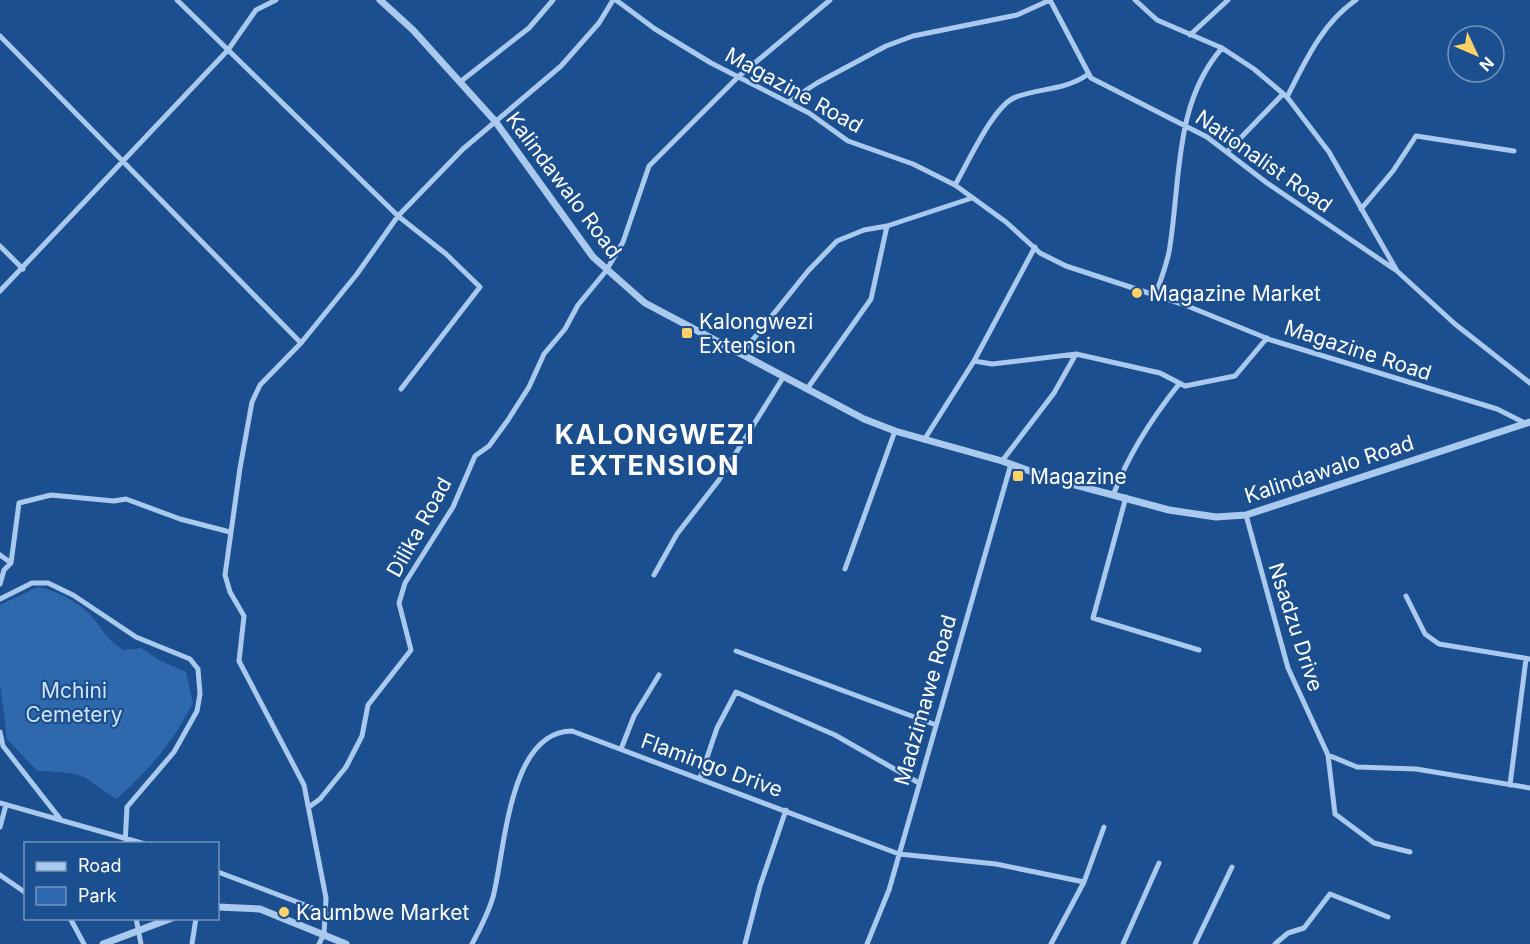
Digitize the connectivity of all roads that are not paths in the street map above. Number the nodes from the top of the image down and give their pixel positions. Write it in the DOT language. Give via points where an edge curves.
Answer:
graph roads {
  1 [pos="177,0"];
  2 [pos="276,0"];
  3 [pos="381,0"];
  4 [pos="553,0"];
  5 [pos="615,0"];
  6 [pos="830,0"];
  7 [pos="1050,0"];
  8 [pos="1135,0"];
  9 [pos="1228,0"];
  10 [pos="1356,0"];
  11 [pos="1190,35"];
  12 [pos="0,36"];
  13 [pos="1222,48"];
  14 [pos="228,50"];
  15 [pos="1087,75"];
  16 [pos="738,77"];
  17 [pos="460,82"];
  18 [pos="1285,95"];
  19 [pos="788,102"];
  20 [pos="495,121"];
  21 [pos="1185,125"];
  22 [pos="1228,151"];
  23 [pos="1514,151"];
  24 [pos="122,162"];
  25 [pos="955,185"];
  26 [pos="972,198"];
  27 [pos="1362,209"];
  28 [pos="398,216"];
  29 [pos="887,226"];
  30 [pos="0,246"];
  31 [pos="1035,247"];
  32 [pos="23,269"];
  33 [pos="606,271"];
  34 [pos="1397,271"];
  35 [pos="0,291"];
  36 [pos="1155,296"];
  37 [pos="1267,338"];
  38 [pos="301,343"];
  39 [pos="742,353"];
  40 [pos="1076,354"];
  41 [pos="974,361"];
  42 [pos="784,376"];
  43 [pos="1530,383"];
  44 [pos="1179,384"];
  45 [pos="402,388"];
  46 [pos="807,389"];
  47 [pos="1527,422"];
  48 [pos="895,431"];
  49 [pos="924,440"];
  50 [pos="1002,461"];
  51 [pos="1011,464"];
  52 [pos="1114,493"];
  53 [pos="1126,497"];
  54 [pos="1246,514"];
  55 [pos="230,532"];
  56 [pos="0,555"];
  57 [pos="11,563"];
  58 [pos="845,569"];
  59 [pos="654,575"];
  60 [pos="0,584"];
  61 [pos="1406,596"];
  62 [pos="0,599"];
  63 [pos="1199,650"];
  64 [pos="736,651"];
  65 [pos="1528,659"];
  66 [pos="659,675"];
  67 [pos="936,724"];
  68 [pos="0,732"];
  69 [pos="621,749"];
  70 [pos="1328,755"];
  71 [pos="700,778"];
  72 [pos="919,783"];
  73 [pos="1510,785"];
  74 [pos="1530,788"];
  75 [pos="3,804"];
  76 [pos="309,807"];
  77 [pos="786,810"];
  78 [pos="62,821"];
  79 [pos="0,827"];
  80 [pos="1104,827"];
  81 [pos="124,836"];
  82 [pos="125,842"];
  83 [pos="142,842"];
  84 [pos="1410,852"];
  85 [pos="899,854"];
  86 [pos="1159,863"];
  87 [pos="1232,867"];
  88 [pos="219,872"];
  89 [pos="0,875"];
  90 [pos="1084,882"];
  91 [pos="24,892"];
  92 [pos="219,907"];
  93 [pos="326,913"];
  94 [pos="1388,917"];
  95 [pos="71,920"];
  96 [pos="136,920"];
  97 [pos="166,920"];
  98 [pos="196,920"];
  99 [pos="137,930"];
  100 [pos="324,934"];
  101 [pos="84,944"];
  102 [pos="103,944"];
  103 [pos="141,944"];
  104 [pos="192,944"];
  105 [pos="319,944"];
  106 [pos="346,944"];
  107 [pos="472,944"];
  108 [pos="745,944"];
  109 [pos="867,944"];
  110 [pos="1051,944"];
  111 [pos="1123,944"];
  112 [pos="1195,944"];
  113 [pos="1275,944"];
  1 -- 14 [label="street"];
  2 -- 14 [label="street" via="256,10"];
  3 -- 17 [label="street, Kalindawalo Road"];
  4 -- 17 [label="street" via="529,28"];
  5 -- 16 [label="street, Magazine Road" via="655,29"];
  5 -- 20 [label="street" via="561,66"];
  6 -- 16 [label="street"];
  7 -- 15 [label="street"];
  7 -- 19 [label="street" via="1017,15 913,36 886,46"];
  8 -- 11 [label="street" via="1157,20"];
  9 -- 11 [label="street"];
  10 -- 18 [label="street" via="1316,42"];
  11 -- 13 [label="street"];
  12 -- 24 [label="street"];
  13 -- 18 [label="street"];
  13 -- 21 [label="street" via="1200,76"];
  14 -- 24 [label="street"];
  14 -- 28 [label="street"];
  15 -- 21 [label="street, Nationalist Road"];
  15 -- 25 [label="street" via="1070,85 1009,100"];
  16 -- 19 [label="street, Magazine Road"];
  16 -- 33 [label="street" via="649,166 623,242"];
  17 -- 20 [label="street, Kalindawalo Road"];
  18 -- 22 [label="street"];
  18 -- 27 [label="street" via="1329,152"];
  19 -- 25 [label="street, Magazine Road" via="848,141 913,164"];
  20 -- 28 [label="street" via="463,148"];
  20 -- 33 [label="street, Kalindawalo Road"];
  21 -- 22 [label="street, Nationalist Road"];
  21 -- 36 [label="street" via="1168,254"];
  22 -- 34 [label="street, Nationalist Road" via="1267,183"];
  23 -- 27 [label="street" via="1416,136"];
  24 -- 32 [label="street"];
  24 -- 38 [label="street"];
  25 -- 26 [label="street, Magazine Road"];
  26 -- 29 [label="street"];
  26 -- 31 [label="street, Magazine Road"];
  27 -- 34 [label="street"];
  28 -- 38 [label="street"];
  28 -- 45 [label="street" via="480,287"];
  29 -- 39 [label="street" via="856,233 829,248"];
  29 -- 46 [label="street" via="871,299"];
  30 -- 32 [label="street"];
  31 -- 36 [label="street, Magazine Road" via="1086,275"];
  31 -- 41 [label="street"];
  32 -- 35 [label="street"];
  33 -- 39 [label="street, Kalindawalo Road" via="645,303"];
  33 -- 76 [label="street, Dilika Road" via="544,354 508,420 489,446 475,456 453,507 403,587 399,603 411,650 368,705 362,736 346,766"];
  34 -- 43 [label="street" via="1455,324"];
  36 -- 37 [label="street, Magazine Road"];
  37 -- 44 [label="street" via="1235,376"];
  37 -- 47 [label="street, Magazine Road" via="1497,409"];
  38 -- 55 [label="street" via="254,395"];
  39 -- 42 [label="street, Kalindawalo Road"];
  40 -- 41 [label="street" via="992,364"];
  40 -- 44 [label="street" via="1160,373"];
  40 -- 50 [label="street" via="1054,393"];
  41 -- 49 [label="street"];
  42 -- 46 [label="street, Kalindawalo Road"];
  42 -- 59 [label="street" via="719,480 677,534"];
  44 -- 52 [label="street" via="1124,466"];
  46 -- 48 [label="street, Kalindawalo Road"];
  47 -- 54 [label="street, Kalindawalo Road"];
  48 -- 49 [label="street, Kalindawalo Road"];
  48 -- 58 [label="street"];
  49 -- 50 [label="street, Kalindawalo Road"];
  50 -- 51 [label="street, Kalindawalo Road"];
  51 -- 52 [label="street, Kalindawalo Road" via="1049,478"];
  51 -- 67 [label="street, Madzimawe Road"];
  52 -- 53 [label="street, Kalindawalo Road"];
  53 -- 54 [label="street, Kalindawalo Road" via="1194,515"];
  53 -- 63 [label="street" via="1093,618"];
  54 -- 70 [label="street, Nsadzu Drive" via="1288,668"];
  55 -- 57 [label="street" via="180,519 131,500 51,495 19,503"];
  55 -- 76 [label="street" via="225,575 245,622 239,661 296,767"];
  56 -- 57 [label="street"];
  57 -- 60 [label="street"];
  61 -- 65 [label="street" via="1425,634 1439,644"];
  62 -- 81 [label="street" via="32,583 48,583 73,595 136,638 190,659 198,669 197,711 174,752 128,807"];
  64 -- 67 [label="street"];
  65 -- 73 [label="street"];
  66 -- 69 [label="street" via="634,716"];
  67 -- 72 [label="street, Madzimawe Road"];
  68 -- 78 [label="street" via="3,746"];
  69 -- 71 [label="street, Flamingo Drive"];
  69 -- 107 [label="street, Flamingo Drive" via="562,731 546,738 532,754 516,784 492,899"];
  70 -- 73 [label="street" via="1357,767 1416,769"];
  70 -- 84 [label="street, Nsadzu Drive" via="1335,814 1370,841"];
  71 -- 72 [label="street" via="717,728 736,692 835,735"];
  71 -- 77 [label="street, Flamingo Drive"];
  72 -- 85 [label="street, Madzimawe Road"];
  73 -- 74 [label="street"];
  75 -- 78 [label="street"];
  75 -- 79 [label="street"];
  76 -- 93 [label="street"];
  77 -- 85 [label="street, Flamingo Drive"];
  77 -- 108 [label="street"];
  78 -- 81 [label="street"];
  80 -- 90 [label="street"];
  81 -- 82 [label="street"];
  81 -- 83 [label="street"];
  85 -- 90 [label="street, Flamingo Drive" via="996,864"];
  85 -- 109 [label="street, Madzimawe Road"];
  86 -- 111 [label="street"];
  87 -- 112 [label="street"];
  88 -- 93 [label="street"];
  89 -- 91 [label="street"];
  90 -- 110 [label="street"];
  92 -- 100 [label="street" via="260,909"];
  93 -- 100 [label="street"];
  94 -- 113 [label="street" via="1330,894 1305,928 1288,933"];
  95 -- 101 [label="street"];
  96 -- 99 [label="street"];
  97 -- 99 [label="street"];
  98 -- 104 [label="street"];
  99 -- 102 [label="street"];
  99 -- 103 [label="street"];
  100 -- 105 [label="street"];
  100 -- 106 [label="street"];
}
